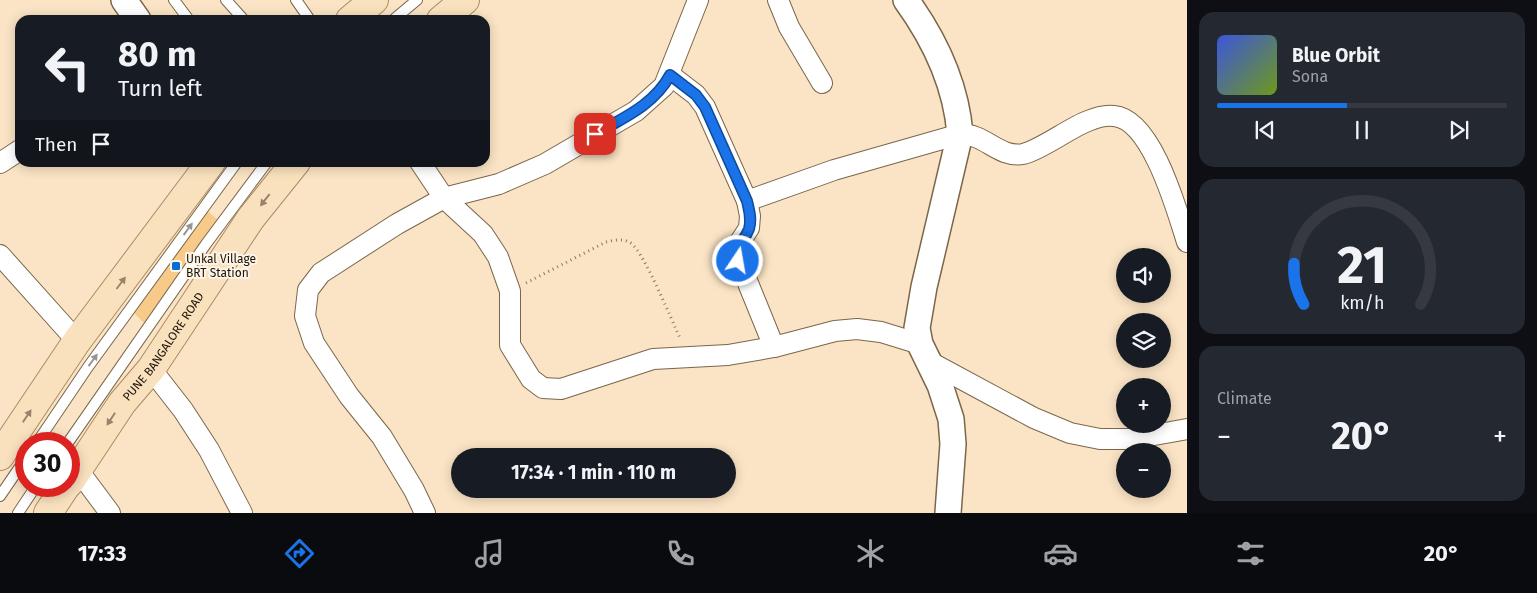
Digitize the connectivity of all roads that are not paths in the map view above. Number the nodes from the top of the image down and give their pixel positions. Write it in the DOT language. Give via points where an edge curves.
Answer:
graph roads {
  1 [pos="124,0"];
  2 [pos="174,0"];
  3 [pos="226,0"];
  4 [pos="296,0"];
  5 [pos="374,0"];
  6 [pos="417,0"];
  7 [pos="465,0"];
  8 [pos="698,0"];
  9 [pos="778,0"];
  10 [pos="906,0"];
  11 [pos="134,15"];
  12 [pos="185,15"];
  13 [pos="240,15"];
  14 [pos="306,15"];
  15 [pos="356,15"];
  16 [pos="399,15"];
  17 [pos="447,15"];
  18 [pos="670,75"];
  19 [pos="822,84"];
  20 [pos="960,134"];
  21 [pos="15,153"];
  22 [pos="0,163"];
  23 [pos="207,167"];
  24 [pos="233,167"];
  25 [pos="263,167"];
  26 [pos="292,167"];
  27 [pos="423,167"];
  28 [pos="444,198"];
  29 [pos="747,201"];
  30 [pos="1187,242"];
  31 [pos="0,255"];
  32 [pos="77,342"];
  33 [pos="774,347"];
  34 [pos="925,353"];
  35 [pos="151,369"];
  36 [pos="1187,429"];
  37 [pos="44,432"];
  38 [pos="75,432"];
  39 [pos="0,456"];
  40 [pos="80,466"];
  41 [pos="15,474"];
  42 [pos="80,488"];
  43 [pos="0,496"];
  44 [pos="29,497"];
  45 [pos="59,497"];
  46 [pos="18,513"];
  47 [pos="48,513"];
  48 [pos="110,513"];
  49 [pos="242,513"];
  50 [pos="425,513"];
  51 [pos="948,513"];
  1 -- 11 [label="street"];
  2 -- 12 [label="lane"];
  3 -- 13 [label="lane"];
  4 -- 14 [label="lane"];
  5 -- 15 [label="main road"];
  6 -- 16 [label="lane"];
  7 -- 17 [label="main road"];
  8 -- 18 [label="street"];
  9 -- 19 [label="street" via="789,27"];
  10 -- 20 [label="street" via="925,28 950,81 958,108"];
  18 -- 28 [label="street" via="653,98 636,111 545,164 499,184"];
  18 -- 29 [label="street" via="696,95 705,107"];
  20 -- 29 [label="street" via="834,170"];
  20 -- 30 [label="street" via="979,136 1002,152 1025,153 1087,122 1115,116 1132,124 1156,156"];
  20 -- 34 [label="street" via="918,313 917,328"];
  21 -- 22 [label="street"];
  32 -- 23 [label="main road, one-way"];
  37 -- 24 [label="lane, one-way"];
  25 -- 38 [label="lane"];
  26 -- 35 [label="main road, PUNE BANGALORE ROAD, one-way" via="251,218"];
  27 -- 28 [label="street"];
  28 -- 33 [label="street" via="483,234 498,258 510,291 510,344 531,379 543,388 561,388 653,359 728,355"];
  28 -- 50 [label="street" via="321,273 308,290 305,316 314,343 328,366 382,437"];
  29 -- 33 [label="street" via="749,228 738,245 738,261"];
  31 -- 32 [label="street"];
  39 -- 32 [label="main road, one-way"];
  33 -- 34 [label="street" via="835,331 857,330 881,332"];
  34 -- 36 [label="street" via="1034,418 1070,433 1132,439"];
  34 -- 51 [label="street" via="951,419 954,444"];
  35 -- 40 [label="main road, PUNE BANGALORE ROAD, one-way" via="122,402"];
  35 -- 49 [label="street" via="209,450"];
  41 -- 43 [label="lane"];
  42 -- 48 [label="street"];
  44 -- 46 [label="lane"];
  45 -- 47 [label="main road, PUNE BANGALORE ROAD"];
}
